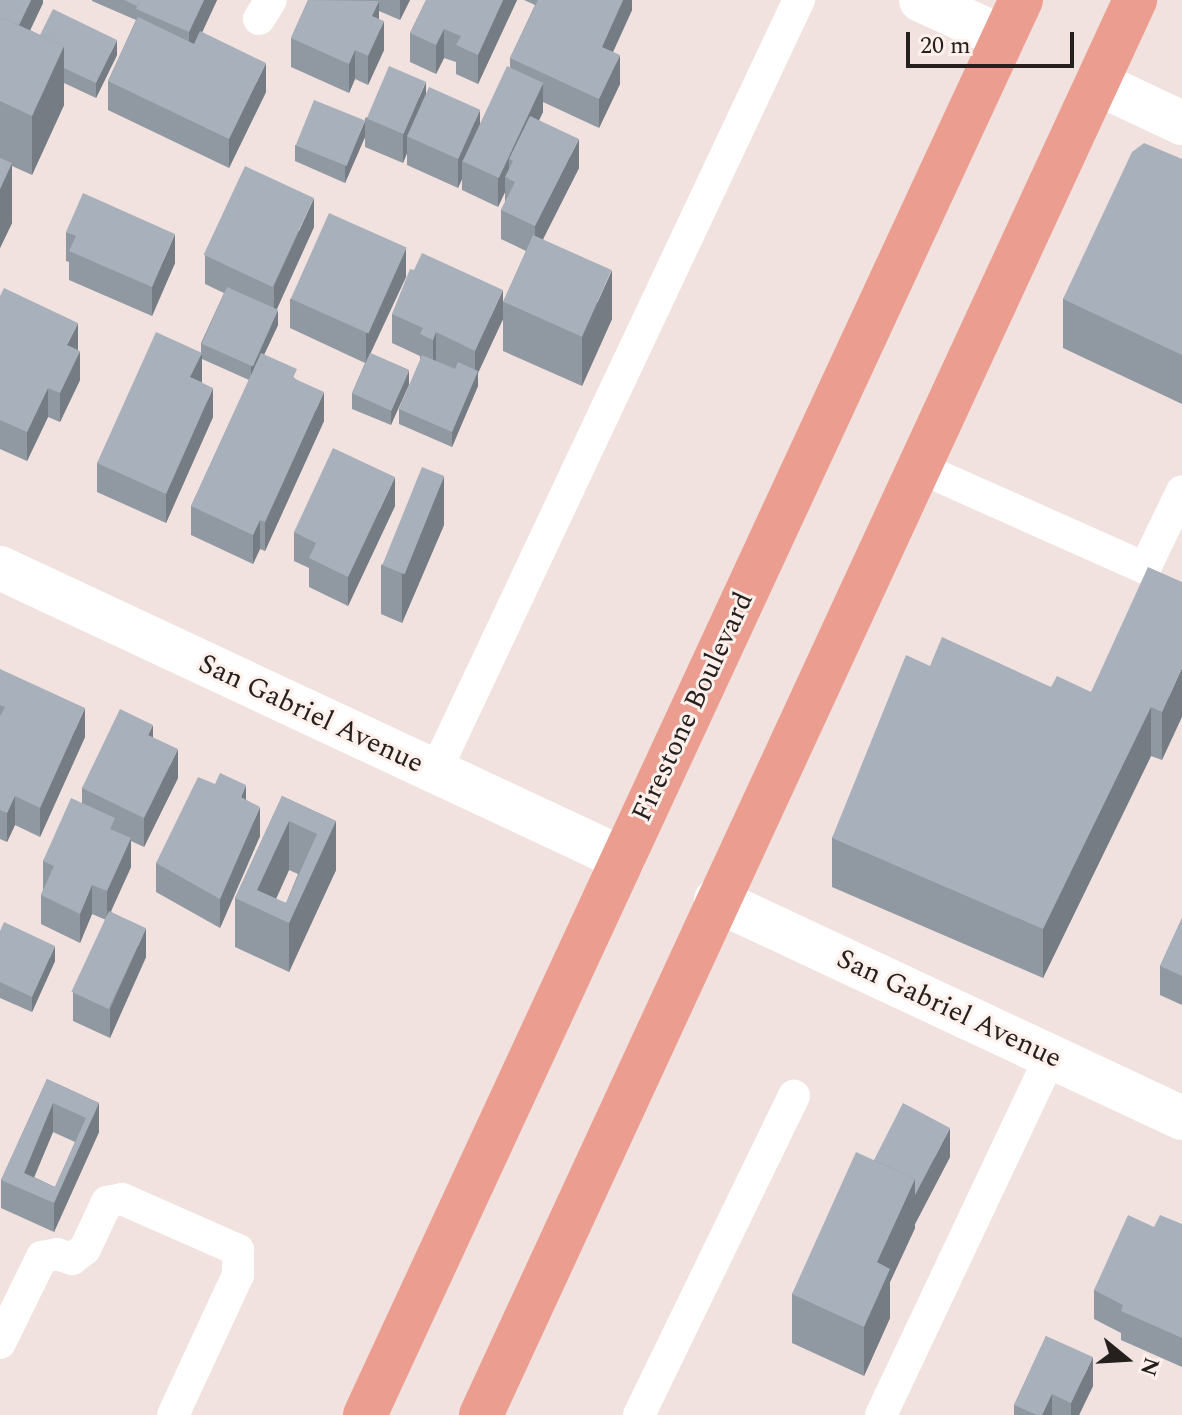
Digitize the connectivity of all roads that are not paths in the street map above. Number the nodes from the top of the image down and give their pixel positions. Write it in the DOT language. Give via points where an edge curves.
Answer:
graph roads {
  1 [pos="799,0"];
  2 [pos="921,0"];
  3 [pos="1135,0"];
  4 [pos="1012,19"];
  5 [pos="1097,83"];
  6 [pos="1182,123"];
  7 [pos="918,467"];
  8 [pos="1182,491"];
  9 [pos="0,568"];
  10 [pos="435,772"];
  11 [pos="623,859"];
  12 [pos="716,900"];
  13 [pos="1050,1057"];
  14 [pos="794,1096"];
  15 [pos="1182,1118"];
  16 [pos="0,1343"];
  17 [pos="173,1415"];
  18 [pos="365,1415"];
  19 [pos="481,1415"];
  20 [pos="639,1415"];
  21 [pos="881,1415"];
  1 -- 10 [label="lane"];
  2 -- 4 [label="street"];
  3 -- 5 [label="main road"];
  4 -- 11 [label="main road, Firestone Boulevard"];
  5 -- 6 [label="street"];
  5 -- 7 [label="main road"];
  7 -- 8 [label="lane" via="1145,568"];
  7 -- 12 [label="main road"];
  9 -- 10 [label="street, San Gabriel Avenue"];
  10 -- 11 [label="street, San Gabriel Avenue"];
  11 -- 18 [label="main road, Firestone Boulevard"];
  12 -- 13 [label="street, San Gabriel Avenue"];
  12 -- 19 [label="main road"];
  13 -- 15 [label="street, San Gabriel Avenue"];
  13 -- 21 [label="lane"];
  14 -- 20 [label="lane"];
  16 -- 17 [label="lane" via="42,1257 72,1259 85,1249 107,1202 122,1199 238,1250 238,1275"];
}
